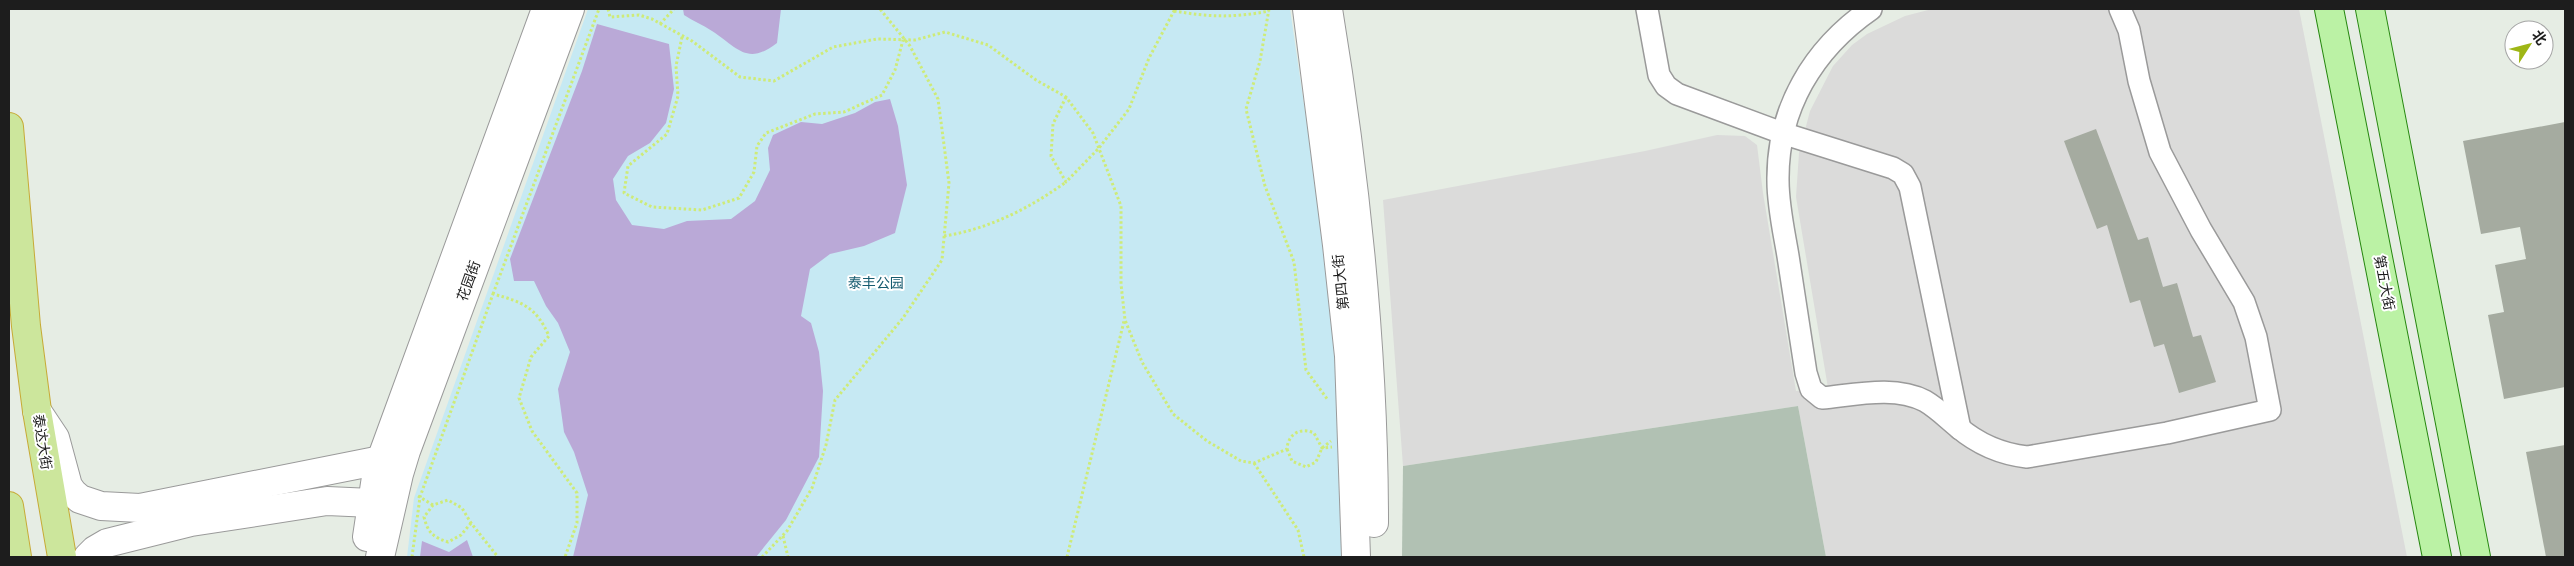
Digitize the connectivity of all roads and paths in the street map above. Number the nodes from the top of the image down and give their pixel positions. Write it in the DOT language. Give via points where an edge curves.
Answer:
graph roads {
  1 [pos="546,9"];
  2 [pos="570,9"];
  3 [pos="599,9"];
  4 [pos="608,9"];
  5 [pos="640,9"];
  6 [pos="674,9"];
  7 [pos="880,9"];
  8 [pos="1307,9"];
  9 [pos="1328,9"];
  10 [pos="1647,9"];
  11 [pos="1871,9"];
  12 [pos="2120,9"];
  13 [pos="2329,9"];
  14 [pos="2370,9"];
  15 [pos="1175,10"];
  16 [pos="1269,10"];
  17 [pos="639,15"];
  18 [pos="660,24"];
  19 [pos="682,37"];
  20 [pos="904,40"];
  21 [pos="1066,97"];
  22 [pos="9,127"];
  23 [pos="1782,133"];
  24 [pos="1099,148"];
  25 [pos="1066,182"];
  26 [pos="944,236"];
  27 [pos="9,256"];
  28 [pos="493,294"];
  29 [pos="1124,320"];
  30 [pos="26,326"];
  31 [pos="1329,402"];
  32 [pos="37,411"];
  33 [pos="1960,429"];
  34 [pos="1345,440"];
  35 [pos="1322,448"];
  36 [pos="1286,450"];
  37 [pos="381,460"];
  38 [pos="1254,462"];
  39 [pos="372,503"];
  40 [pos="9,506"];
  41 [pos="471,523"];
  42 [pos="783,536"];
  43 [pos="17,557"];
  44 [pos="62,557"];
  45 [pos="88,557"];
  46 [pos="364,557"];
  47 [pos="380,557"];
  48 [pos="412,557"];
  49 [pos="498,557"];
  50 [pos="565,557"];
  51 [pos="762,557"];
  52 [pos="788,557"];
  53 [pos="1068,557"];
  54 [pos="1304,557"];
  55 [pos="1356,557"];
  56 [pos="1374,557"];
  57 [pos="2437,557"];
  58 [pos="2476,557"];
  1 -- 37 [label="street, 花园街"];
  2 -- 47 [label="street, 花园街" via="406,451"];
  3 -- 28 [label="path"];
  4 -- 17 [label="path" via="610,17"];
  5 -- 17 [label="path"];
  6 -- 18 [label="path"];
  7 -- 20 [label="path"];
  8 -- 34 [label="street, 第四大街" via="1349,356"];
  9 -- 56 [label="street, 第四大街" via="1356,205 1374,452"];
  10 -- 23 [label="street" via="1659,75 1666,86 1677,94"];
  11 -- 23 [label="street" via="1815,61 1797,91"];
  12 -- 33 [label="street" via="2130,30 2139,81 2160,152 2244,302 2256,337 2270,410 2027,457 2004,454"];
  13 -- 57 [label="main road, 第五大街"];
  14 -- 58 [label="main road"];
  15 -- 16 [label="path" via="1203,16 1238,17"];
  15 -- 24 [label="path" via="1149,58 1129,109"];
  16 -- 31 [label="path" via="1260,61 1246,109 1265,186 1294,262 1306,370"];
  17 -- 18 [label="path"];
  18 -- 19 [label="path"];
  19 -- 20 [label="path" via="710,53 740,77 774,81 832,47 877,39"];
  19 -- 20 [label="path" via="676,66 678,96 667,134 628,166 624,193 652,206 702,210 739,198 754,172 757,146 766,133 815,114 844,112 882,95"];
  20 -- 21 [label="path" via="945,32 988,45"];
  20 -- 26 [label="path" via="938,99 949,183"];
  21 -- 24 [label="path" via="1093,133"];
  21 -- 25 [label="path" via="1053,124 1051,156"];
  22 -- 30 [label="highway, 泰达大街"];
  23 -- 33 [label="street" via="1903,174 1910,186"];
  23 -- 33 [label="street" via="1778,182 1811,389 1822,398 1874,392 1923,400"];
  24 -- 25 [label="path"];
  24 -- 29 [label="path" via="1121,206 1120,284"];
  25 -- 26 [label="path" via="1021,211 965,233"];
  26 -- 42 [label="path" via="942,260 903,318 835,400 826,445 812,488"];
  27 -- 30 [label="main road"];
  28 -- 48 [label="path" via="420,497"];
  28 -- 50 [label="path" via="519,302 541,318 549,336 531,357 519,398 532,431 577,494 577,523"];
  29 -- 38 [label="path" via="1142,362 1173,414 1224,451 1241,461"];
  29 -- 53 [label="path"];
  30 -- 32 [label="highway, 泰达大街"];
  32 -- 37 [label="street" via="55,438 68,486 80,499 101,506 140,508"];
  32 -- 44 [label="highway, 泰达大街"];
  34 -- 35 [label="path"];
  34 -- 35 [label="path"];
  34 -- 55 [label="street, 第四大街"];
  35 -- 36 [label="path" via="1316,462 1306,467 1296,464"];
  35 -- 36 [label="path" via="1314,433 1303,430 1294,433 1287,442"];
  36 -- 38 [label="path"];
  37 -- 39 [label="street, 花园街"];
  38 -- 54 [label="path" via="1298,530"];
  39 -- 45 [label="street" via="327,501 191,522 107,544"];
  39 -- 46 [label="street, 花园街"];
  40 -- 43 [label="highway"];
  41 -- 41 [label="path" via="461,535 448,542 434,537 427,529 424,517 433,505 448,500 462,508"];
  41 -- 49 [label="path"];
  42 -- 51 [label="path"];
  42 -- 52 [label="path"];
}
